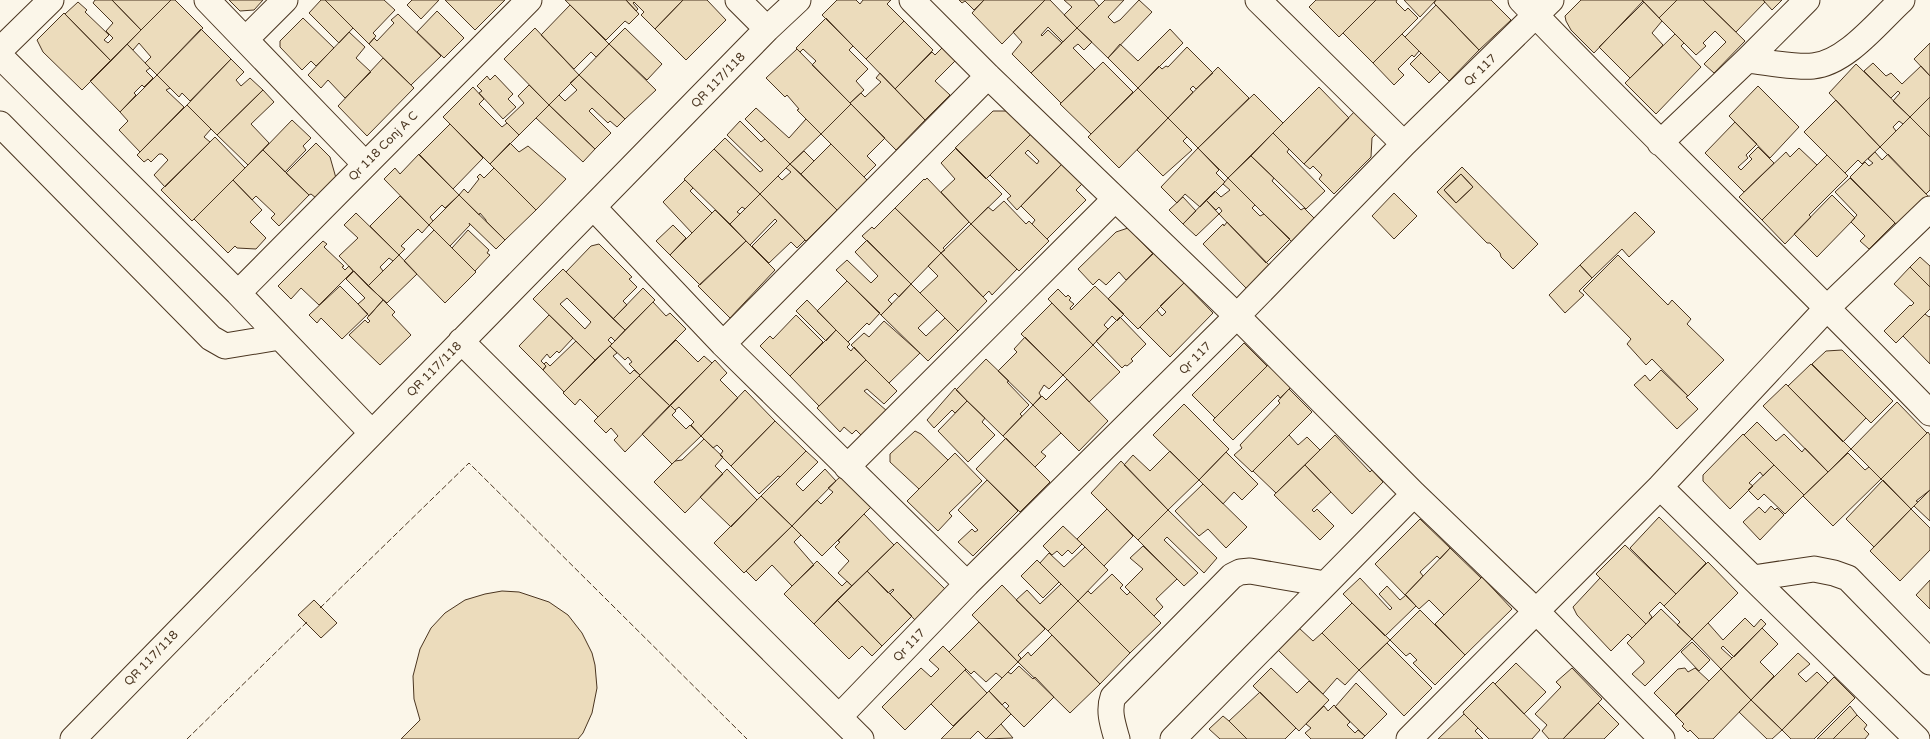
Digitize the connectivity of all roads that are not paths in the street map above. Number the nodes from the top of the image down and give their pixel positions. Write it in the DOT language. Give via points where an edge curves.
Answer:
graph roads {
  1 [pos="50,0"];
  2 [pos="207,0"];
  3 [pos="285,0"];
  4 [pos="529,0"];
  5 [pos="738,0"];
  6 [pos="798,0"];
  7 [pos="912,0"];
  8 [pos="1258,0"];
  9 [pos="1806,0"];
  10 [pos="1902,0"];
  11 [pos="1536,5"];
  12 [pos="767,29"];
  13 [pos="246,39"];
  14 [pos="0,50"];
  15 [pos="0,56"];
  16 [pos="1748,60"];
  17 [pos="988,76"];
  18 [pos="0,124"];
  19 [pos="1660,143"];
  20 [pos="1404,144"];
  21 [pos="365,164"];
  22 [pos="1115,199"];
  23 [pos="594,208"];
  24 [pos="1930,210"];
  25 [pos="238,293"];
  26 [pos="1828,307"];
  27 [pos="1237,316"];
  28 [pos="280,337"];
  29 [pos="461,341"];
  30 [pos="723,344"];
  31 [pos="1930,413"];
  32 [pos="372,433"];
  33 [pos="847,468"];
  34 [pos="1660,487"];
  35 [pos="1414,494"];
  36 [pos="1753,578"];
  37 [pos="967,584"];
  38 [pos="1325,584"];
  39 [pos="1537,612"];
  40 [pos="1930,662"];
  41 [pos="839,717"];
  42 [pos="1653,736"];
  43 [pos="73,739"];
  44 [pos="860,739"];
  45 [pos="1117,739"];
  46 [pos="1173,739"];
  47 [pos="1409,739"];
  48 [pos="1917,739"];
  1 -- 14 [label="street"];
  2 -- 13 [label="street"];
  3 -- 13 [label="street"];
  4 -- 21 [label="street, Qr 118 Conj A C"];
  5 -- 12 [label="street"];
  6 -- 12 [label="street, QR 117/118"];
  7 -- 17 [label="street"];
  8 -- 20 [label="street"];
  9 -- 16 [label="street"];
  10 -- 16 [label="street" via="1846,53 1828,62 1813,66"];
  11 -- 19 [label="street"];
  11 -- 20 [label="street, Qr 117"];
  12 -- 23 [label="street, QR 117/118"];
  13 -- 21 [label="street"];
  15 -- 25 [label="street"];
  16 -- 19 [label="street"];
  17 -- 22 [label="street"];
  17 -- 30 [label="street"];
  18 -- 28 [label="street" via="211,338 225,346"];
  19 -- 26 [label="street"];
  20 -- 27 [label="street, Qr 117"];
  21 -- 25 [label="street, Qr 118 Conj A C"];
  22 -- 27 [label="street"];
  22 -- 33 [label="street"];
  23 -- 29 [label="street, QR 117/118"];
  23 -- 30 [label="street"];
  24 -- 26 [label="street"];
  25 -- 28 [label="street"];
  26 -- 31 [label="street"];
  26 -- 34 [label="street"];
  27 -- 35 [label="street"];
  27 -- 37 [label="street, Qr 117"];
  28 -- 32 [label="street"];
  29 -- 32 [label="street, QR 117/118"];
  29 -- 41 [label="street"];
  30 -- 33 [label="street"];
  32 -- 43 [label="street, QR 117/118"];
  33 -- 37 [label="street"];
  34 -- 36 [label="street"];
  34 -- 39 [label="street"];
  35 -- 38 [label="street"];
  35 -- 39 [label="street"];
  36 -- 40 [label="street" via="1814,569 1848,578"];
  36 -- 48 [label="street"];
  37 -- 41 [label="street, Qr 117"];
  38 -- 45 [label="street" via="1250,570 1232,576 1113,697 1110,712"];
  38 -- 46 [label="street"];
  39 -- 42 [label="street"];
  39 -- 47 [label="street"];
  41 -- 44 [label="street"];
}
